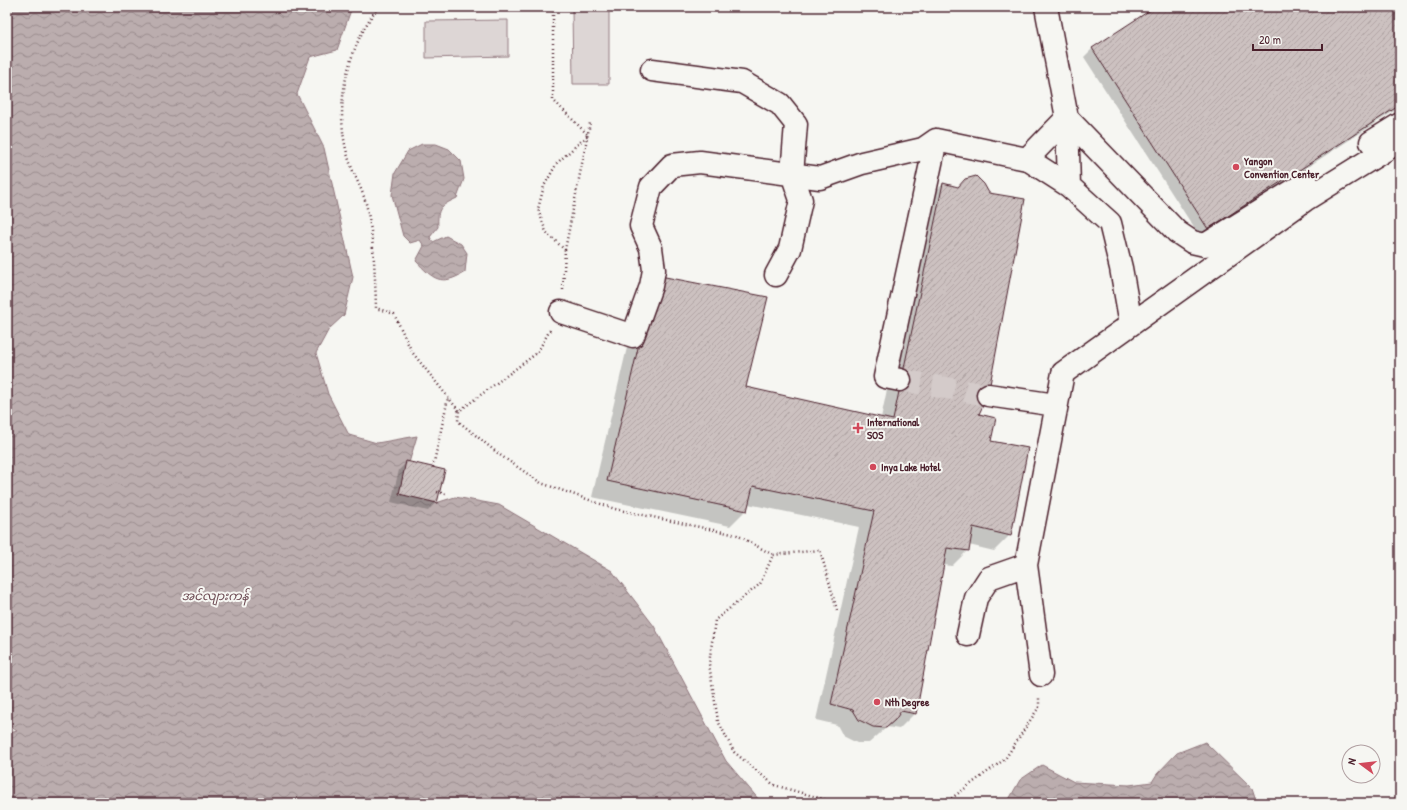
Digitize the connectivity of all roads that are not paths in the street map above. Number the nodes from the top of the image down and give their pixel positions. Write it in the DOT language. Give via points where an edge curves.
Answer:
graph roads {
  1 [pos="1046,7"];
  2 [pos="652,70"];
  3 [pos="1067,118"];
  4 [pos="1400,124"];
  5 [pos="936,140"];
  6 [pos="1400,141"];
  7 [pos="1028,159"];
  8 [pos="792,174"];
  9 [pos="1069,186"];
  10 [pos="776,275"];
  11 [pos="561,312"];
  12 [pos="1131,324"];
  13 [pos="900,380"];
  14 [pos="988,395"];
  15 [pos="1056,406"];
  16 [pos="1026,564"];
  17 [pos="968,635"];
  18 [pos="1042,675"];
  1 -- 3 [label="lane"];
  2 -- 8 [label="lane" via="742,82 780,104 796,124"];
  3 -- 4 [label="lane" via="1177,232 1192,242 1205,245"];
  3 -- 7 [label="lane"];
  3 -- 9 [label="lane"];
  5 -- 7 [label="lane"];
  5 -- 8 [label="lane" via="923,149 862,163 820,178"];
  5 -- 13 [label="lane" via="885,377"];
  6 -- 12 [label="lane" via="1305,200"];
  7 -- 9 [label="lane"];
  8 -- 10 [label="lane" via="801,200 790,249"];
  8 -- 11 [label="lane" via="700,162 672,165 651,187 641,226 651,248 654,270 633,336"];
  9 -- 12 [label="lane" via="1110,223"];
  12 -- 15 [label="lane" via="1063,373"];
  14 -- 15 [label="lane"];
  15 -- 16 [label="lane"];
  16 -- 17 [label="lane" via="989,578 976,598"];
  16 -- 18 [label="lane"];
}
